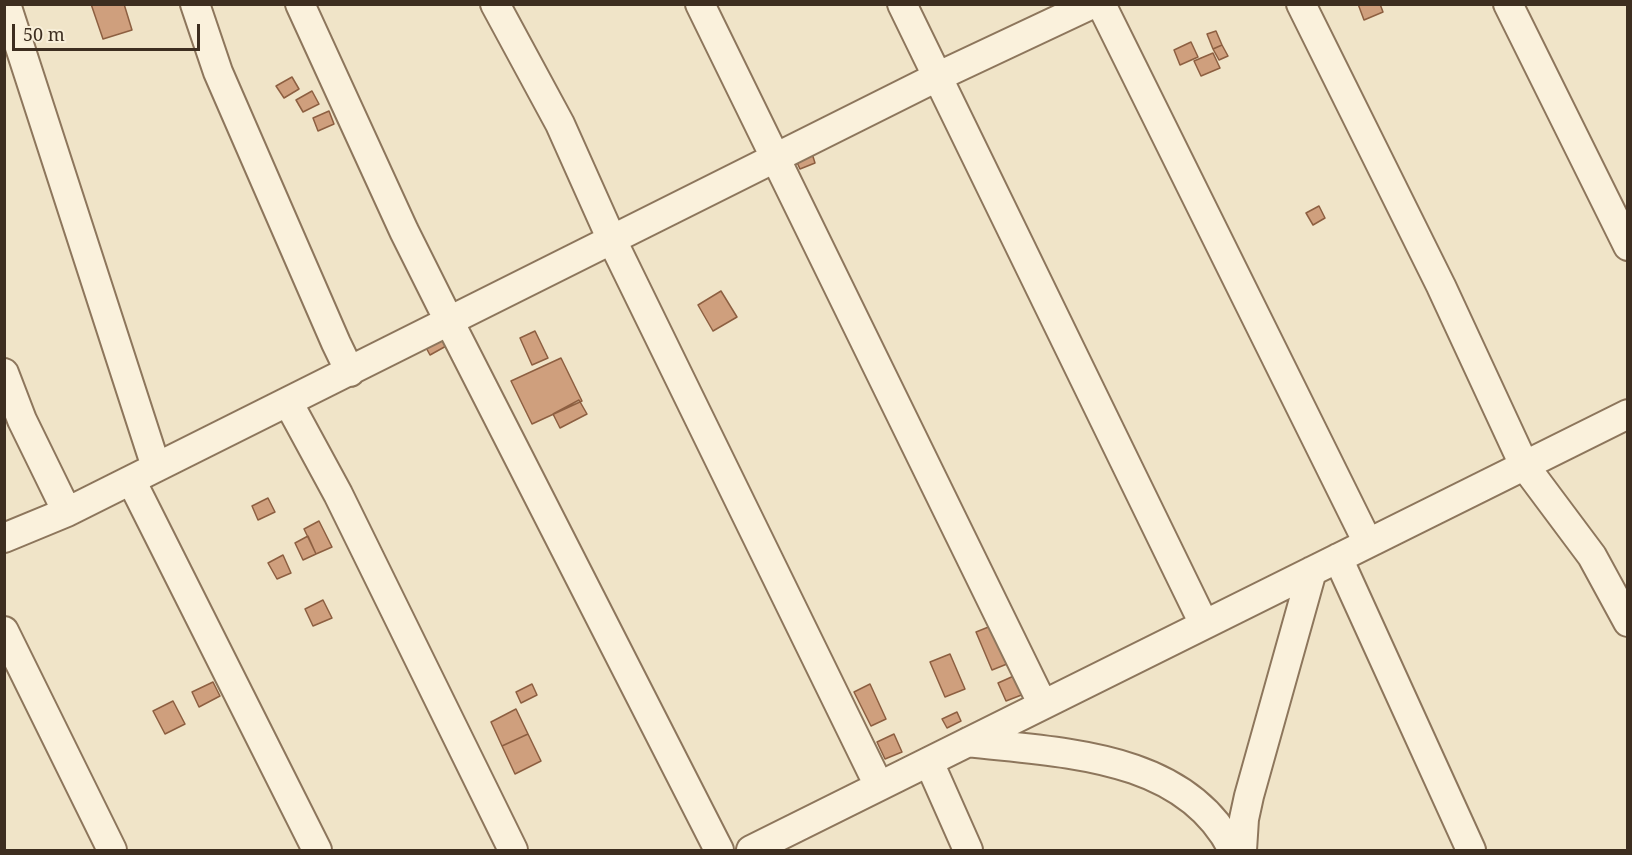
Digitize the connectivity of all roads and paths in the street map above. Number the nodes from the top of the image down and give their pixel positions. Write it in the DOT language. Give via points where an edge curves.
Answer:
graph roads {
  1 [pos="6,4"];
  2 [pos="195,4"];
  3 [pos="300,4"];
  4 [pos="495,4"];
  5 [pos="700,4"];
  6 [pos="902,4"];
  7 [pos="1092,4"];
  8 [pos="1101,4"];
  9 [pos="1301,4"];
  10 [pos="1508,4"];
  11 [pos="939,76"];
  12 [pos="775,159"];
  13 [pos="611,238"];
  14 [pos="1628,246"];
  15 [pos="449,321"];
  16 [pos="350,372"];
  17 [pos="4,373"];
  18 [pos="288,402"];
  19 [pos="1628,414"];
  20 [pos="1524,465"];
  21 [pos="156,467"];
  22 [pos="131,480"];
  23 [pos="67,512"];
  24 [pos="4,538"];
  25 [pos="1368,543"];
  26 [pos="1338,558"];
  27 [pos="1312,571"];
  28 [pos="1628,622"];
  29 [pos="1204,624"];
  30 [pos="4,631"];
  31 [pos="1043,705"];
  32 [pos="969,742"];
  33 [pos="929,762"];
  34 [pos="879,786"];
  35 [pos="112,850"];
  36 [pos="317,850"];
  37 [pos="513,850"];
  38 [pos="719,850"];
  39 [pos="751,850"];
  40 [pos="968,850"];
  41 [pos="1233,850"];
  42 [pos="1242,850"];
  43 [pos="1471,850"];
  1 -- 21 [label="street"];
  2 -- 16 [label="street" via="218,72"];
  3 -- 15 [label="street"];
  4 -- 13 [label="street" via="560,124"];
  5 -- 12 [label="street"];
  6 -- 11 [label="street"];
  7 -- 11 [label="street"];
  8 -- 25 [label="street"];
  9 -- 20 [label="street" via="1441,286"];
  10 -- 14 [label="street"];
  11 -- 12 [label="street"];
  11 -- 29 [label="street"];
  12 -- 13 [label="street"];
  12 -- 31 [label="street"];
  13 -- 15 [label="street"];
  13 -- 34 [label="street"];
  15 -- 16 [label="street"];
  15 -- 38 [label="street"];
  16 -- 18 [label="street"];
  17 -- 23 [label="street" via="22,420"];
  18 -- 21 [label="street"];
  18 -- 37 [label="street" via="338,494"];
  19 -- 20 [label="street"];
  20 -- 25 [label="street"];
  20 -- 28 [label="street" via="1593,556"];
  21 -- 22 [label="street"];
  22 -- 23 [label="street"];
  22 -- 36 [label="street"];
  23 -- 24 [label="street"];
  25 -- 26 [label="street"];
  26 -- 27 [label="street"];
  26 -- 43 [label="street"];
  27 -- 29 [label="street"];
  27 -- 42 [label="street" via="1249,796"];
  29 -- 31 [label="street"];
  30 -- 35 [label="street"];
  31 -- 32 [label="street"];
  32 -- 33 [label="street"];
  32 -- 41 [label="street" via="1093,757 1137,771 1196,802 1217,823"];
  33 -- 34 [label="street"];
  33 -- 40 [label="street"];
  34 -- 39 [label="street"];
}
